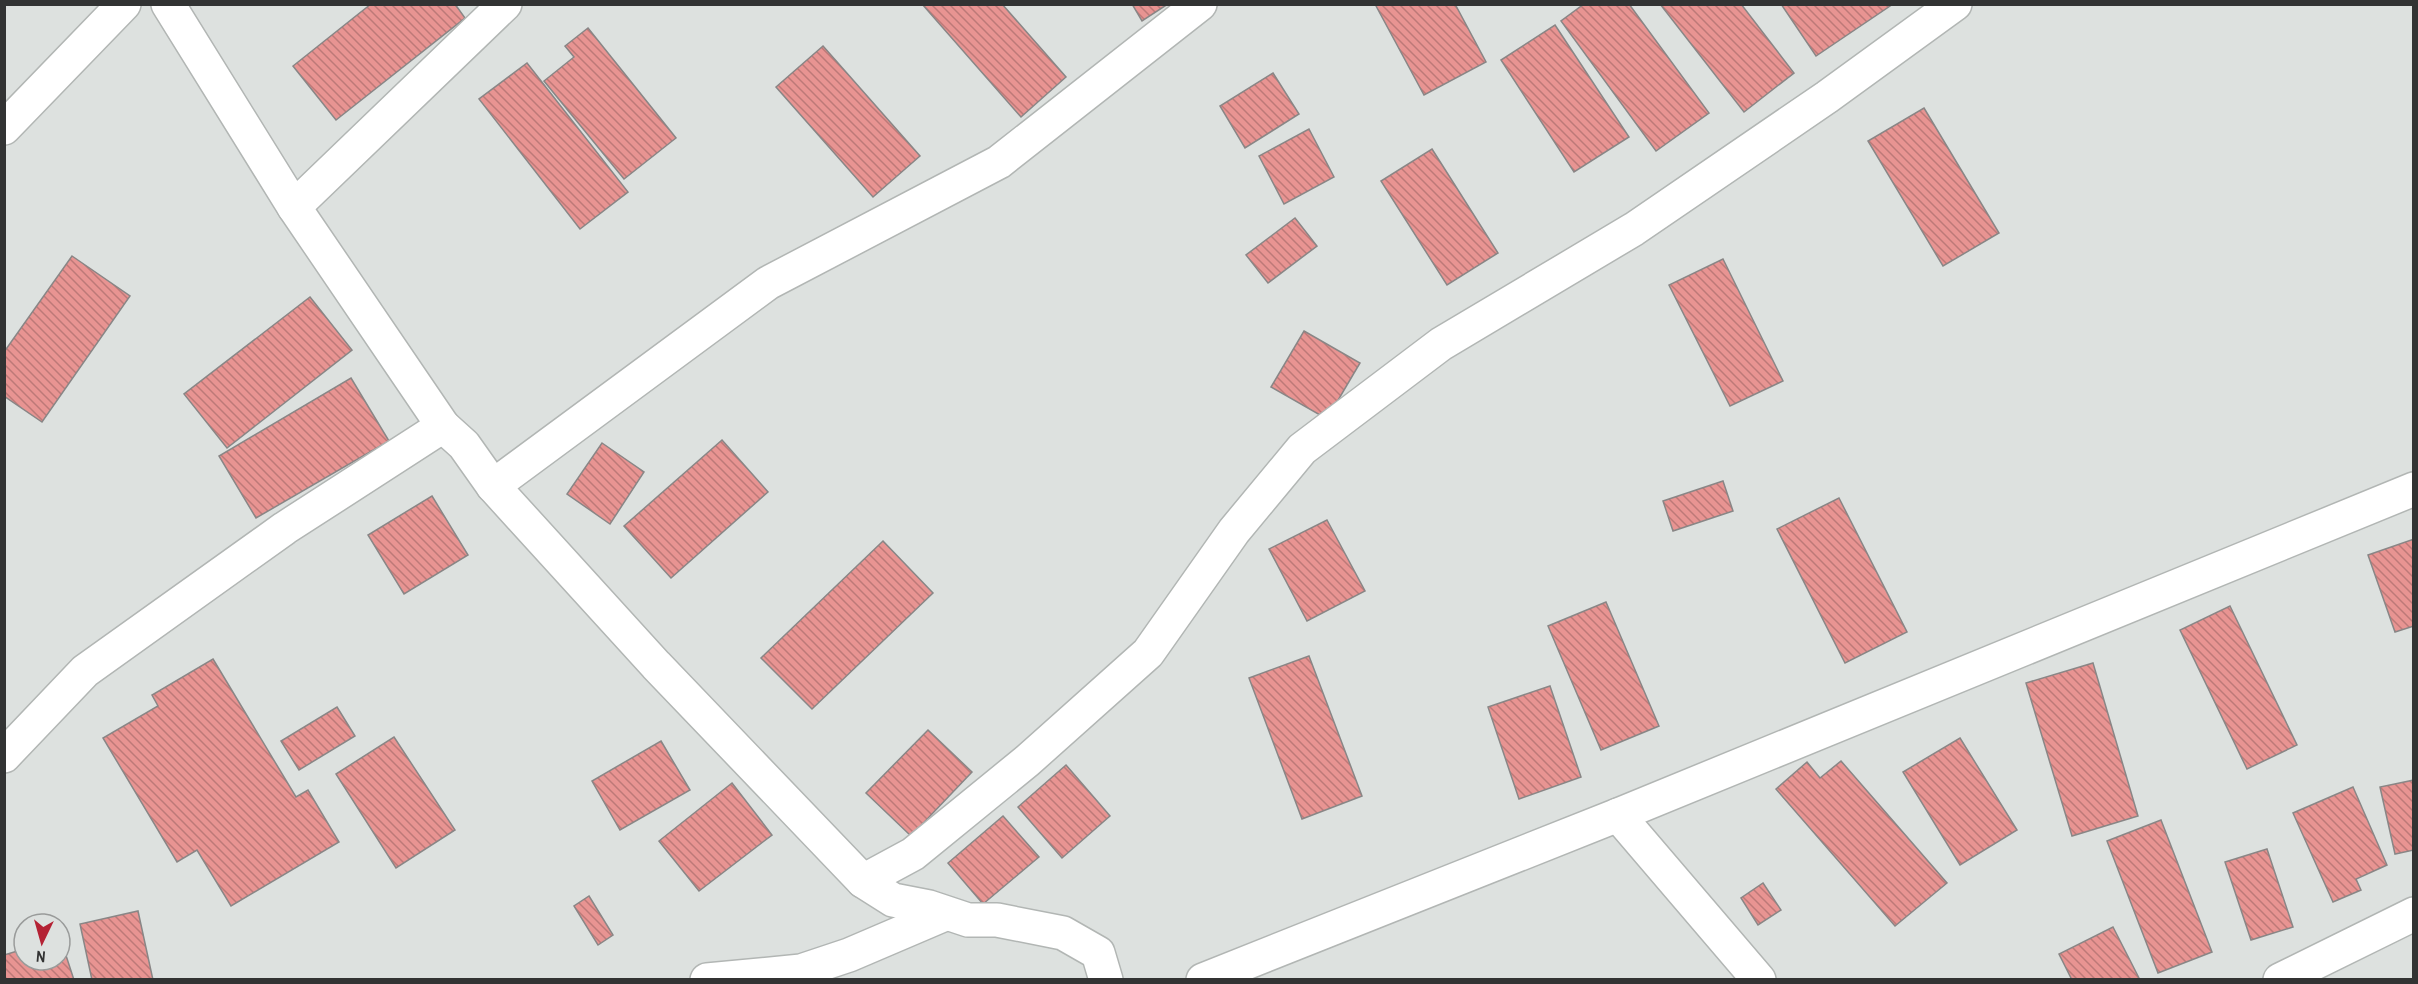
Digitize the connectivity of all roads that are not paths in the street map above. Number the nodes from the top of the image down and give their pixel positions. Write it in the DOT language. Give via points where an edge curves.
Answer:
graph roads {
  1 [pos="124,4"];
  2 [pos="168,4"];
  3 [pos="505,4"];
  4 [pos="1200,4"];
  5 [pos="1955,4"];
  6 [pos="4,128"];
  7 [pos="294,207"];
  8 [pos="443,426"];
  9 [pos="493,486"];
  10 [pos="2414,489"];
  11 [pos="4,756"];
  12 [pos="1618,815"];
  13 [pos="863,881"];
  14 [pos="945,914"];
  15 [pos="2414,914"];
  16 [pos="707,980"];
  17 [pos="1106,980"];
  18 [pos="1203,980"];
  19 [pos="1759,980"];
  20 [pos="2280,980"];
  1 -- 6 [label="street"];
  2 -- 7 [label="street"];
  3 -- 7 [label="street"];
  4 -- 9 [label="street" via="999,162 768,283"];
  5 -- 13 [label="street" via="1634,229 1441,344 1302,449 1234,531 1148,653 1027,761 913,854"];
  7 -- 8 [label="street"];
  8 -- 9 [label="street" via="464,445"];
  8 -- 11 [label="street" via="285,528 85,671"];
  9 -- 13 [label="street" via="656,665"];
  10 -- 12 [label="street"];
  12 -- 18 [label="street"];
  12 -- 19 [label="street"];
  13 -- 14 [label="street" via="893,900"];
  14 -- 16 [label="street" via="801,971"];
  14 -- 17 [label="street" via="1063,933 1098,953"];
  15 -- 20 [label="street"];
}
